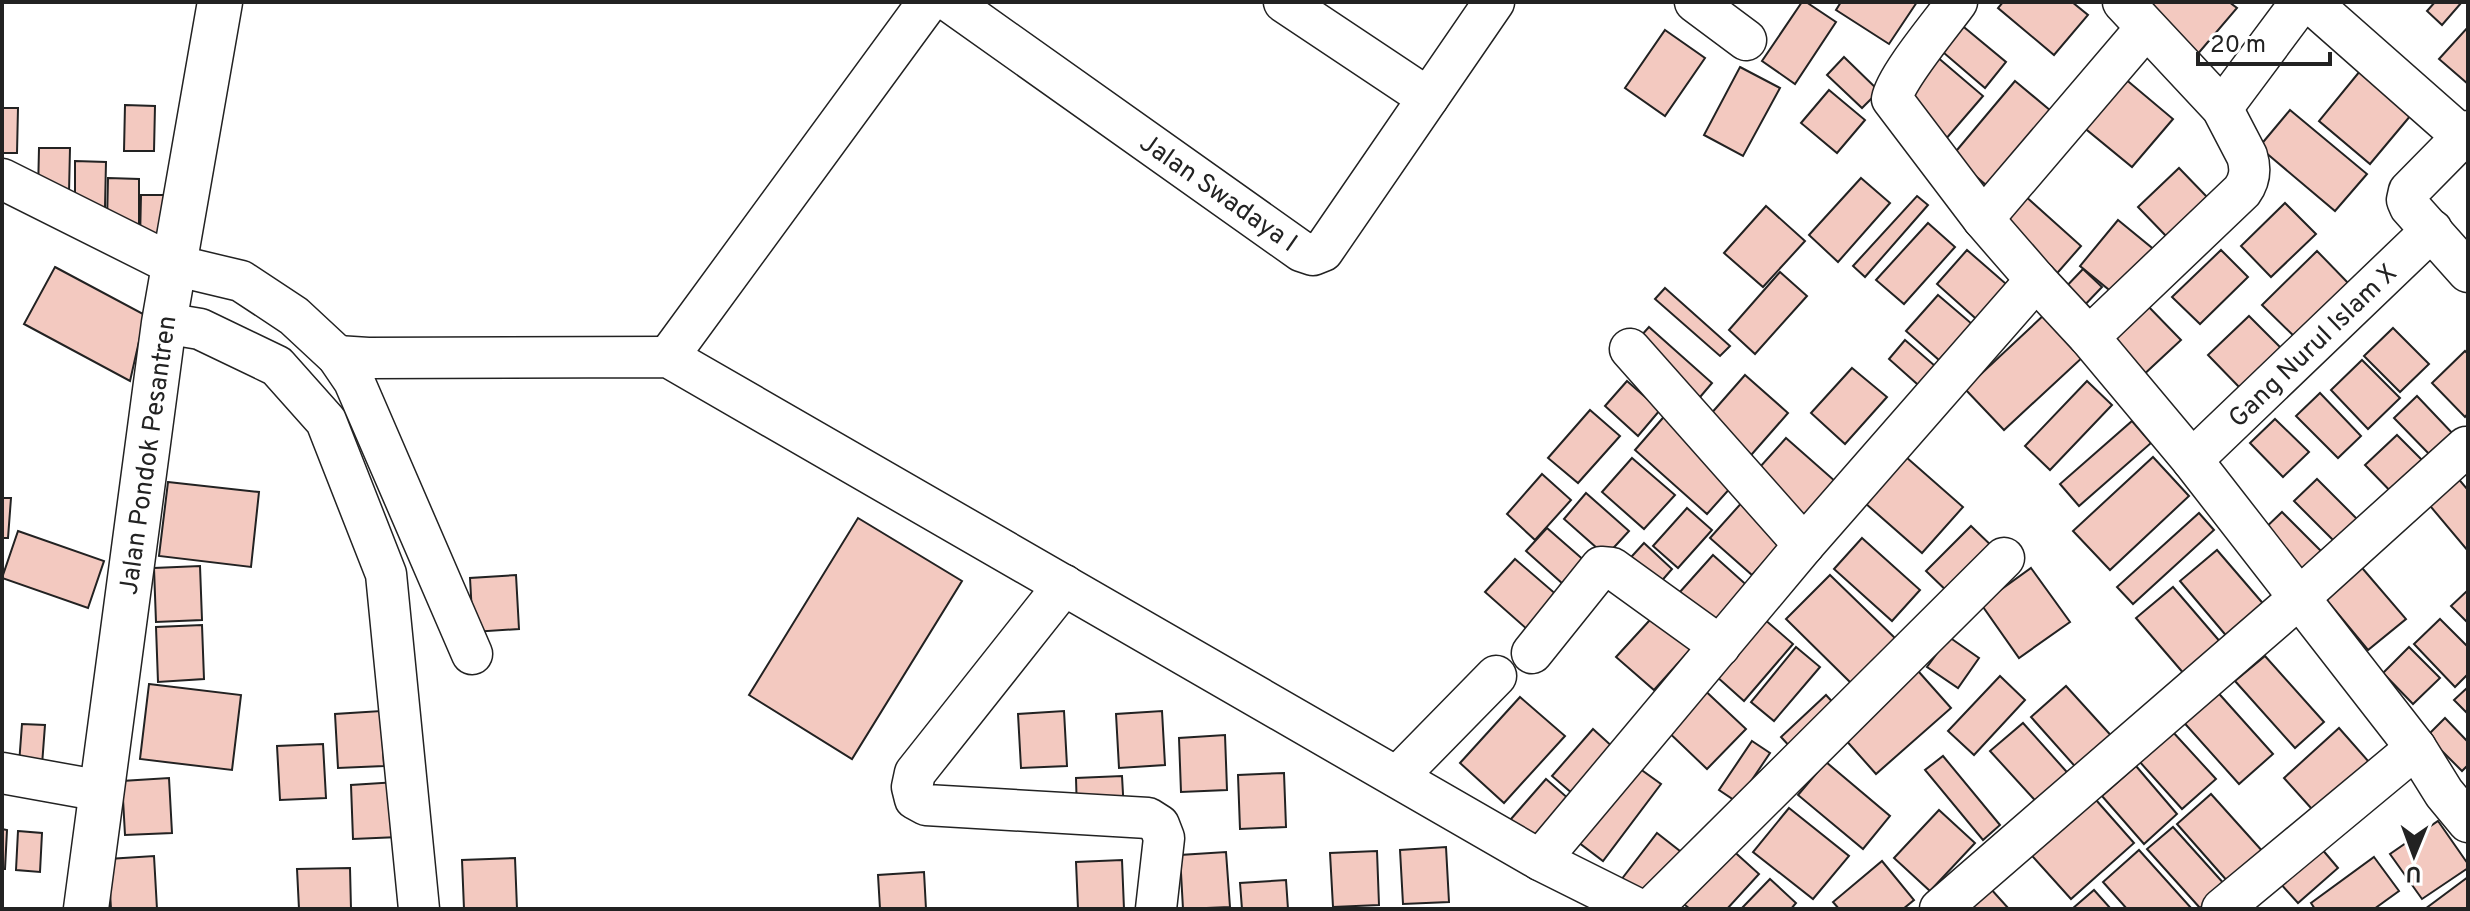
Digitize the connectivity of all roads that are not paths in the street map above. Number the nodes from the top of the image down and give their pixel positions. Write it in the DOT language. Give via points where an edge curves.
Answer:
graph roads {
  1 [pos="220,2"];
  2 [pos="928,2"];
  3 [pos="950,2"];
  4 [pos="1284,2"];
  5 [pos="1494,2"];
  6 [pos="1695,2"];
  7 [pos="1957,2"];
  8 [pos="2301,2"];
  9 [pos="2310,2"];
  10 [pos="2135,15"];
  11 [pos="1746,40"];
  12 [pos="1428,98"];
  13 [pos="2222,108"];
  14 [pos="2465,133"];
  15 [pos="2,179"];
  16 [pos="1983,219"];
  17 [pos="2432,230"];
  18 [pos="173,269"];
  19 [pos="2468,272"];
  20 [pos="2036,280"];
  21 [pos="164,321"];
  22 [pos="2089,337"];
  23 [pos="1630,349"];
  24 [pos="337,356"];
  25 [pos="668,357"];
  26 [pos="2466,447"];
  27 [pos="2192,460"];
  28 [pos="1804,545"];
  29 [pos="2004,558"];
  30 [pos="1064,585"];
  31 [pos="2299,598"];
  32 [pos="1720,646"];
  33 [pos="1532,653"];
  34 [pos="472,654"];
  35 [pos="1496,676"];
  36 [pos="2416,748"];
  37 [pos="2,773"];
  38 [pos="1397,777"];
  39 [pos="102,791"];
  40 [pos="2460,796"];
  41 [pos="1540,860"];
  42 [pos="86,909"];
  43 [pos="419,909"];
  44 [pos="1156,909"];
  45 [pos="1638,909"];
  46 [pos="1651,909"];
  47 [pos="1940,909"];
  48 [pos="2222,909"];
  1 -- 18 [label="street, Jalan Pondok Pesantren"];
  2 -- 25 [label="street"];
  3 -- 12 [label="street, Jalan Swadaya I" via="1313,255 1323,251"];
  4 -- 12 [label="street"];
  5 -- 12 [label="street, Jalan Swadaya I"];
  6 -- 11 [label="street"];
  7 -- 16 [label="street" via="1892,99"];
  8 -- 13 [label="street"];
  9 -- 14 [label="street"];
  10 -- 13 [label="street"];
  10 -- 16 [label="street"];
  13 -- 22 [label="street" via="2247,156 2248,183"];
  14 -- 17 [label="street" via="2409,191 2408,204"];
  15 -- 18 [label="street"];
  16 -- 20 [label="street"];
  17 -- 19 [label="street"];
  17 -- 27 [label="street, Gang Nurul Islam X"];
  18 -- 21 [label="street, Jalan Pondok Pesantren"];
  18 -- 24 [label="street" via="241,281 294,316"];
  20 -- 22 [label="street"];
  20 -- 28 [label="street"];
  21 -- 39 [label="street, Jalan Pondok Pesantren"];
  21 -- 43 [label="street" via="200,329 277,366 326,421 386,574"];
  22 -- 27 [label="street"];
  23 -- 28 [label="street"];
  24 -- 25 [label="street"];
  24 -- 34 [label="street" via="354,381"];
  25 -- 30 [label="street"];
  26 -- 31 [label="street"];
  27 -- 31 [label="street"];
  28 -- 32 [label="street"];
  29 -- 46 [label="street"];
  30 -- 38 [label="street"];
  30 -- 44 [label="street" via="915,773 915,799 926,805 1148,818 1159,825 1164,838"];
  31 -- 36 [label="street"];
  31 -- 47 [label="street"];
  32 -- 33 [label="street" via="1612,568 1601,567"];
  32 -- 41 [label="street"];
  35 -- 38 [label="street"];
  36 -- 40 [label="street"];
  36 -- 48 [label="street"];
  37 -- 39 [label="street"];
  38 -- 41 [label="street"];
  39 -- 42 [label="street, Jalan Pondok Pesantren"];
  41 -- 45 [label="street"];
}
